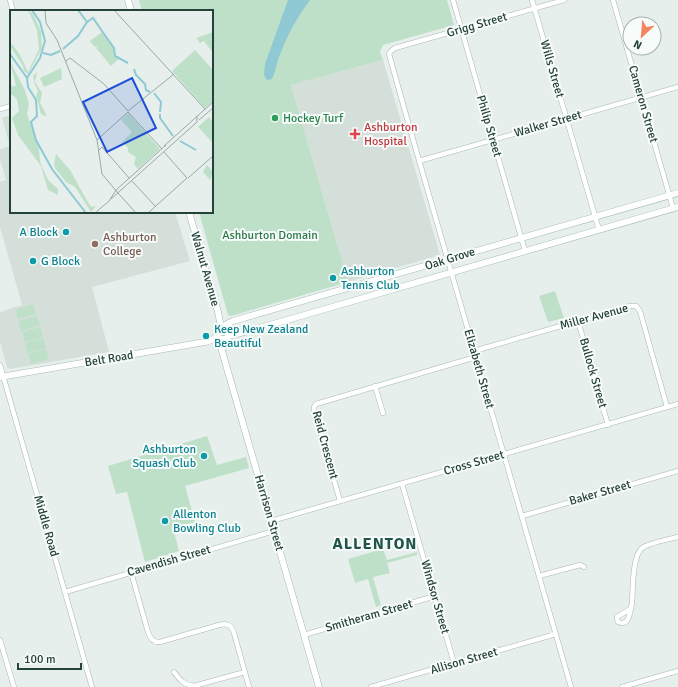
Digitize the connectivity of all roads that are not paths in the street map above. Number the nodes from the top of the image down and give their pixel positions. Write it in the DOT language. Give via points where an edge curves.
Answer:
graph roads {
  1 [pos="10,0"];
  2 [pos="128,0"];
  3 [pos="453,0"];
  4 [pos="532,0"];
  5 [pos="564,0"];
  6 [pos="613,0"];
  7 [pos="535,8"];
  8 [pos="13,10"];
  9 [pos="131,10"];
  10 [pos="461,29"];
  11 [pos="391,51"];
  12 [pos="678,87"];
  13 [pos="641,97"];
  14 [pos="10,106"];
  15 [pos="0,109"];
  16 [pos="567,119"];
  17 [pos="493,140"];
  18 [pos="419,161"];
  19 [pos="678,193"];
  20 [pos="669,195"];
  21 [pos="675,208"];
  22 [pos="189,213"];
  23 [pos="595,217"];
  24 [pos="599,230"];
  25 [pos="521,238"];
  26 [pos="525,251"];
  27 [pos="447,259"];
  28 [pos="451,272"];
  29 [pos="218,312"];
  30 [pos="232,321"];
  31 [pos="578,321"];
  32 [pos="222,327"];
  33 [pos="228,336"];
  34 [pos="219,338"];
  35 [pos="474,351"];
  36 [pos="476,357"];
  37 [pos="0,365"];
  38 [pos="2,377"];
  39 [pos="375,386"];
  40 [pos="678,404"];
  41 [pos="667,407"];
  42 [pos="383,413"];
  43 [pos="608,425"];
  44 [pos="504,454"];
  45 [pos="678,471"];
  46 [pos="402,484"];
  47 [pos="340,501"];
  48 [pos="522,516"];
  49 [pos="271,521"];
  50 [pos="274,531"];
  51 [pos="678,537"];
  52 [pos="584,567"];
  53 [pos="131,572"];
  54 [pos="539,576"];
  55 [pos="65,592"];
  56 [pos="434,596"];
  57 [pos="630,609"];
  58 [pos="556,634"];
  59 [pos="304,635"];
  60 [pos="0,640"];
  61 [pos="454,663"];
  62 [pos="678,671"];
  63 [pos="174,672"];
  64 [pos="245,672"];
  65 [pos="14,687"];
  66 [pos="92,687"];
  67 [pos="249,687"];
  68 [pos="318,687"];
  69 [pos="371,687"];
  70 [pos="571,687"];
  71 [pos="622,687"];
  1 -- 8 [label="street"];
  2 -- 9 [label="street"];
  3 -- 10 [label="street, Philip Street"];
  4 -- 7 [label="street, Wills Street"];
  5 -- 7 [label="street, Grigg Street"];
  6 -- 13 [label="street, Cameron Street"];
  7 -- 10 [label="street, Grigg Street"];
  7 -- 16 [label="street, Wills Street"];
  10 -- 11 [label="street, Grigg Street"];
  10 -- 17 [label="street, Philip Street"];
  11 -- 18 [label="street, Elizabeth Street" via="389,57"];
  12 -- 13 [label="street, Walker Street"];
  13 -- 16 [label="street, Walker Street"];
  13 -- 20 [label="street, Cameron Street"];
  14 -- 15 [label="street"];
  16 -- 17 [label="street, Walker Street"];
  16 -- 23 [label="street, Wills Street"];
  17 -- 18 [label="street, Walker Street"];
  17 -- 25 [label="street, Philip Street"];
  18 -- 27 [label="street, Elizabeth Street"];
  19 -- 20 [label="street, Oak Grove"];
  20 -- 21 [label="street, Cameron Street"];
  20 -- 23 [label="street, Oak Grove"];
  21 -- 24 [label="street, Oak Grove"];
  22 -- 29 [label="street, Walnut Avenue"];
  23 -- 24 [label="street, Wills Street"];
  23 -- 25 [label="street, Oak Grove"];
  24 -- 26 [label="street, Oak Grove"];
  25 -- 26 [label="street, Philip Street"];
  25 -- 27 [label="street, Oak Grove"];
  26 -- 28 [label="street, Oak Grove"];
  27 -- 28 [label="street, Elizabeth Street"];
  27 -- 30 [label="street, Oak Grove"];
  28 -- 33 [label="street, Oak Grove"];
  28 -- 35 [label="street, Elizabeth Street"];
  29 -- 30 [label="street"];
  29 -- 32 [label="street, Walnut Avenue"];
  30 -- 32 [label="street, Oak Grove"];
  31 -- 35 [label="street, Miller Avenue"];
  31 -- 41 [label="street, Miller Avenue" via="636,306"];
  31 -- 43 [label="street, Bullock Street"];
  32 -- 33 [label="street" via="228,330"];
  32 -- 34 [label="street" via="217,331"];
  33 -- 34 [label="street" via="224,339"];
  34 -- 38 [label="street, Belt Road"];
  34 -- 49 [label="street, Harrison Street"];
  35 -- 36 [label="street, Elizabeth Street"];
  36 -- 39 [label="street, Reid Crescent"];
  36 -- 44 [label="street, Elizabeth Street"];
  37 -- 38 [label="street, Middle Road"];
  38 -- 55 [label="street, Middle Road"];
  39 -- 42 [label="street"];
  39 -- 47 [label="street, Reid Crescent" via="318,403 314,407"];
  40 -- 41 [label="street, Cross Street"];
  41 -- 43 [label="street, Cross Street"];
  43 -- 44 [label="street, Cross Street"];
  44 -- 46 [label="street, Cross Street"];
  44 -- 48 [label="street, Elizabeth Street"];
  45 -- 48 [label="street, Baker Street"];
  46 -- 47 [label="street, Cross Street"];
  46 -- 56 [label="street, Windsor Street"];
  47 -- 49 [label="street, Cross Street"];
  48 -- 54 [label="street, Elizabeth Street"];
  49 -- 50 [label="street, Harrison Street"];
  50 -- 53 [label="street, Cavendish Street"];
  50 -- 59 [label="street, Harrison Street"];
  51 -- 57 [label="street" via="645,546 639,551"];
  52 -- 54 [label="street" via="580,565"];
  53 -- 55 [label="street, Cavendish Street"];
  53 -- 64 [label="street" via="152,640 160,642 227,624 233,630"];
  54 -- 58 [label="street, Elizabeth Street"];
  55 -- 66 [label="street, Middle Road"];
  56 -- 59 [label="street, Smitheram Street"];
  56 -- 61 [label="street, Windsor Street"];
  58 -- 61 [label="street, Allison Street"];
  58 -- 70 [label="street, Elizabeth Street"];
  59 -- 68 [label="street, Harrison Street"];
  60 -- 65 [label="street"];
  61 -- 69 [label="street, Allison Street"];
  62 -- 71 [label="street"];
  63 -- 64 [label="street" via="183,683 194,686"];
  64 -- 67 [label="street"];
}
